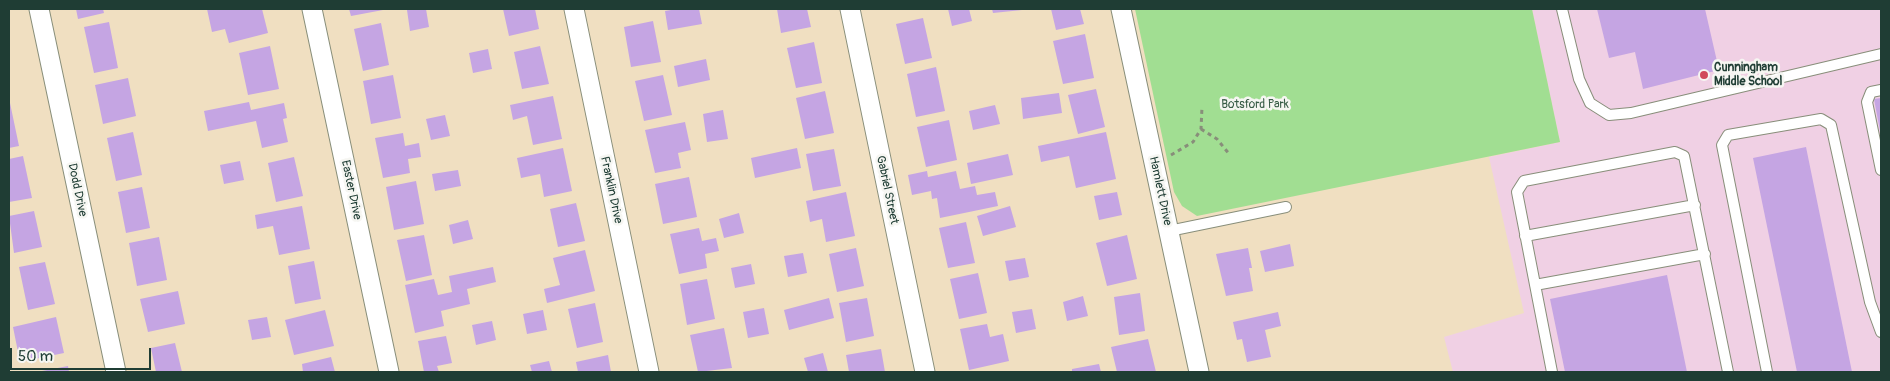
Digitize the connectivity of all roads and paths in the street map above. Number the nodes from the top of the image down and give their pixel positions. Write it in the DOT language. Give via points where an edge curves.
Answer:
graph roads {
  1 [pos="39,9"];
  2 [pos="312,9"];
  3 [pos="574,9"];
  4 [pos="850,9"];
  5 [pos="1121,9"];
  6 [pos="1562,9"];
  7 [pos="1881,54"];
  8 [pos="1881,90"];
  9 [pos="1202,107"];
  10 [pos="1201,129"];
  11 [pos="1230,155"];
  12 [pos="1154,160"];
  13 [pos="1881,170"];
  14 [pos="1695,205"];
  15 [pos="1286,206"];
  16 [pos="1168,231"];
  17 [pos="1525,236"];
  18 [pos="1705,254"];
  19 [pos="1535,285"];
  20 [pos="1881,332"];
  21 [pos="116,372"];
  22 [pos="389,372"];
  23 [pos="649,372"];
  24 [pos="924,372"];
  25 [pos="1199,372"];
  26 [pos="1552,372"];
  27 [pos="1728,372"];
  28 [pos="1767,372"];
  1 -- 21 [label="street, Dodd Drive"];
  2 -- 22 [label="street, Easter Drive"];
  3 -- 23 [label="street, Franklin Drive"];
  4 -- 24 [label="street, Gabriel Street"];
  5 -- 12 [label="street, Hamlett Drive"];
  6 -- 7 [label="lane" via="1579,79 1590,103 1609,115 1631,113"];
  8 -- 13 [label="lane" via="1871,92 1867,102"];
  9 -- 10 [label="path"];
  10 -- 11 [label="path" via="1217,139"];
  10 -- 12 [label="path" via="1183,150"];
  12 -- 16 [label="street, Hamlett Drive"];
  14 -- 17 [label="lane"];
  14 -- 17 [label="lane" via="1684,156 1674,152 1524,181 1517,192"];
  14 -- 18 [label="lane"];
  15 -- 16 [label="lane"];
  16 -- 25 [label="street, Hamlett Drive"];
  17 -- 19 [label="lane"];
  18 -- 19 [label="lane"];
  18 -- 27 [label="lane"];
  19 -- 26 [label="lane"];
  20 -- 28 [label="lane" via="1870,302 1831,125 1821,119 1728,135 1722,145"];
}
